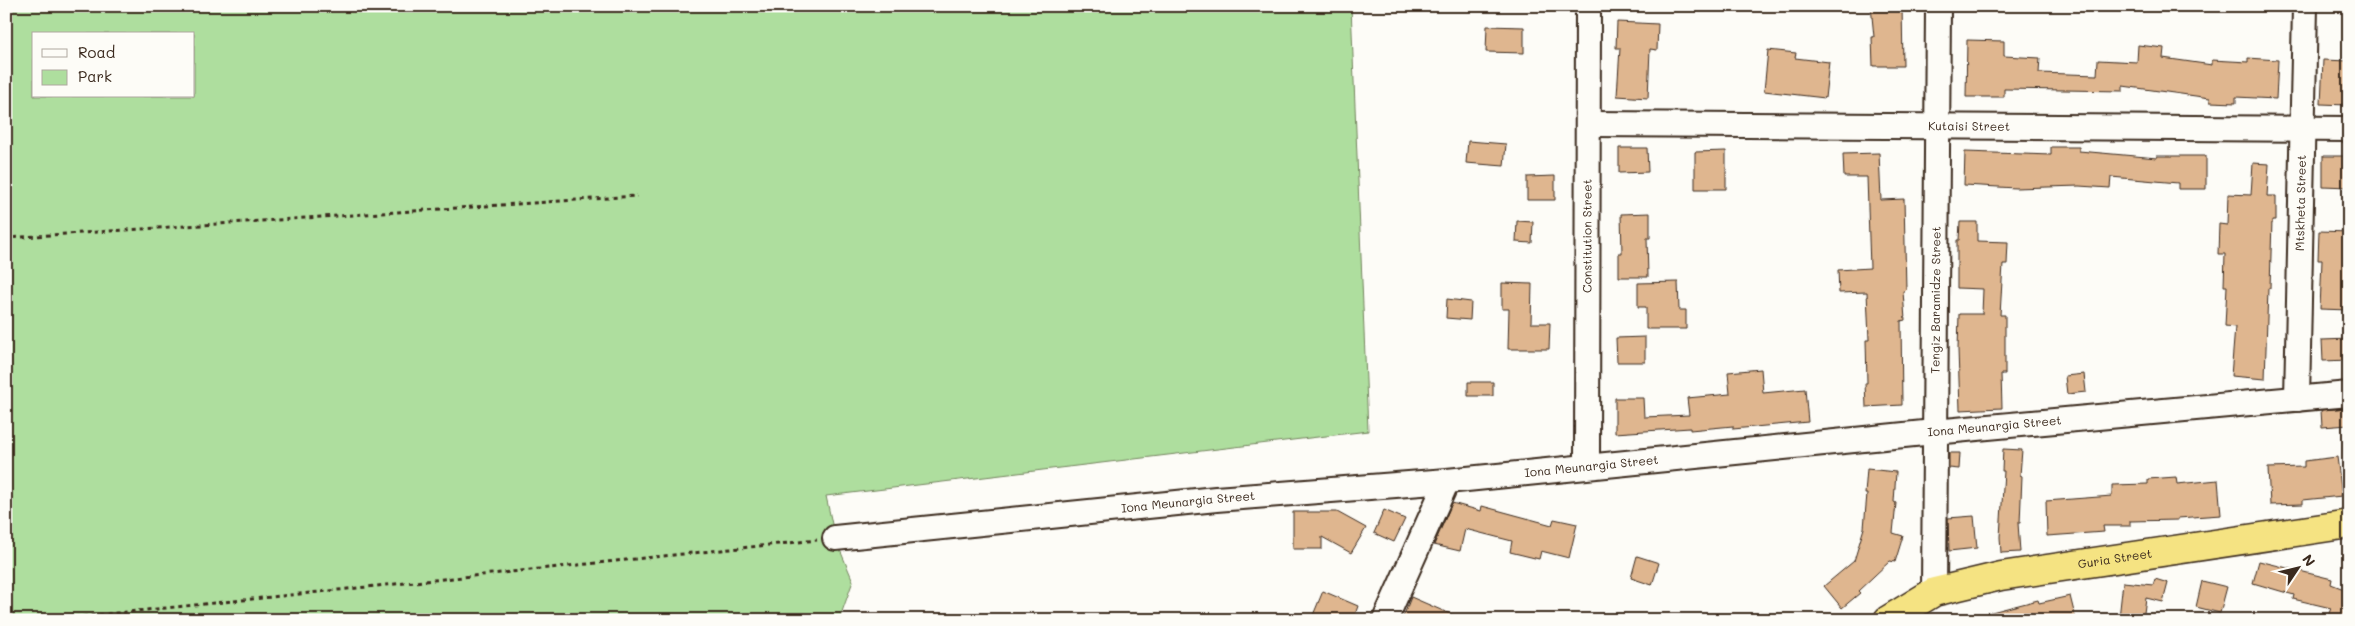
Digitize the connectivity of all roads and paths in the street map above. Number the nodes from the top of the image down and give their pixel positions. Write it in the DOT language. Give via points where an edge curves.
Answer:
graph roads {
  1 [pos="1588,6"];
  2 [pos="1938,6"];
  3 [pos="2305,6"];
  4 [pos="1589,124"];
  5 [pos="1937,126"];
  6 [pos="2302,129"];
  7 [pos="2349,129"];
  8 [pos="637,196"];
  9 [pos="6,238"];
  10 [pos="2349,394"];
  11 [pos="2297,399"];
  12 [pos="1934,432"];
  13 [pos="1588,466"];
  14 [pos="1447,481"];
  15 [pos="2349,524"];
  16 [pos="836,538"];
  17 [pos="1934,592"];
  18 [pos="51,620"];
  19 [pos="1385,620"];
  20 [pos="1888,620"];
  1 -- 4 [label="street, Constitution Street"];
  2 -- 5 [label="street, Tengiz Baramidze Street"];
  3 -- 6 [label="street, Mtskheta Street"];
  4 -- 5 [label="street, Kutaisi Street"];
  4 -- 13 [label="street, Constitution Street"];
  5 -- 6 [label="street, Kutaisi Street"];
  5 -- 12 [label="street, Tengiz Baramidze Street"];
  6 -- 7 [label="street, Kutaisi Street"];
  6 -- 11 [label="street, Mtskheta Street"];
  8 -- 9 [label="path"];
  10 -- 11 [label="street, Iona Meunargia Street"];
  11 -- 12 [label="street, Iona Meunargia Street"];
  12 -- 13 [label="street, Iona Meunargia Street"];
  12 -- 17 [label="street, Tengiz Baramidze Street"];
  13 -- 14 [label="street, Iona Meunargia Street"];
  14 -- 16 [label="street, Iona Meunargia Street" via="1216,499"];
  14 -- 19 [label="street"];
  15 -- 17 [label="highway, Guria Street" via="2001,576"];
  16 -- 18 [label="path"];
  17 -- 20 [label="highway, Guria Street"];
}
